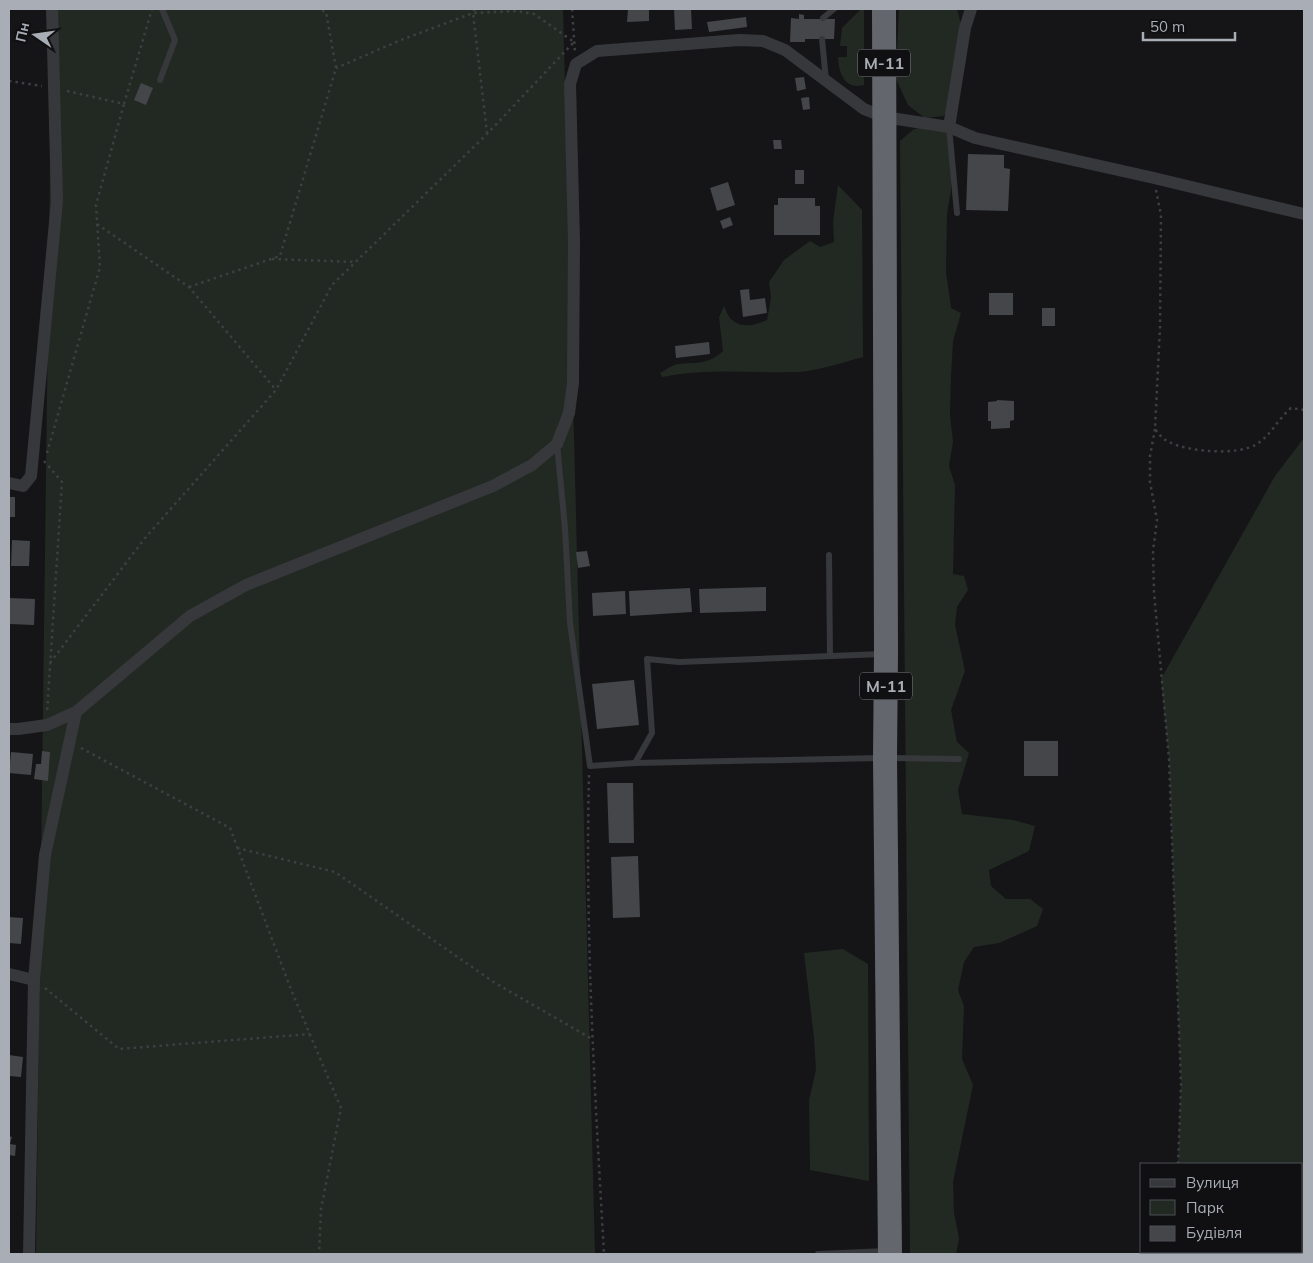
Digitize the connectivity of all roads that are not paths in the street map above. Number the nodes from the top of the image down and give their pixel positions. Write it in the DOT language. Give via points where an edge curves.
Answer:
graph roads {
  1 [pos="52,9"];
  2 [pos="162,9"];
  3 [pos="834,9"];
  4 [pos="884,9"];
  5 [pos="971,9"];
  6 [pos="822,18"];
  7 [pos="822,39"];
  8 [pos="160,80"];
  9 [pos="826,82"];
  10 [pos="884,117"];
  11 [pos="949,127"];
  12 [pos="957,213"];
  13 [pos="1304,214"];
  14 [pos="557,444"];
  15 [pos="9,483"];
  16 [pos="829,555"];
  17 [pos="886,654"];
  18 [pos="830,656"];
  19 [pos="76,712"];
  20 [pos="9,729"];
  21 [pos="885,757"];
  22 [pos="959,759"];
  23 [pos="635,762"];
  24 [pos="9,974"];
  25 [pos="34,980"];
  26 [pos="890,1253"];
  27 [pos="29,1254"];
  28 [pos="818,1254"];
  1 -- 15 [label="street" via="57,201 31,476 23,486"];
  2 -- 8 [label="lane" via="175,40"];
  3 -- 6 [label="lane"];
  4 -- 10 [label="highway, М-11"];
  5 -- 11 [label="street"];
  7 -- 9 [label="lane"];
  9 -- 10 [label="street" via="864,109"];
  9 -- 14 [label="street" via="785,50 763,41 597,51 576,64 570,84 573,383 569,413"];
  10 -- 11 [label="street"];
  10 -- 17 [label="highway, М-11"];
  11 -- 12 [label="lane"];
  11 -- 13 [label="street" via="975,138"];
  14 -- 19 [label="street" via="532,465 493,486 246,585 190,616"];
  14 -- 23 [label="lane" via="570,623 590,766"];
  16 -- 18 [label="lane"];
  17 -- 18 [label="lane"];
  17 -- 21 [label="highway, М-11"];
  18 -- 23 [label="lane" via="679,662 647,659 652,733"];
  19 -- 20 [label="street" via="47,725"];
  19 -- 25 [label="street" via="45,855"];
  21 -- 22 [label="lane"];
  21 -- 23 [label="lane"];
  21 -- 26 [label="highway, М-11"];
  24 -- 25 [label="street"];
  25 -- 27 [label="street"];
  26 -- 28 [label="lane"];
}
